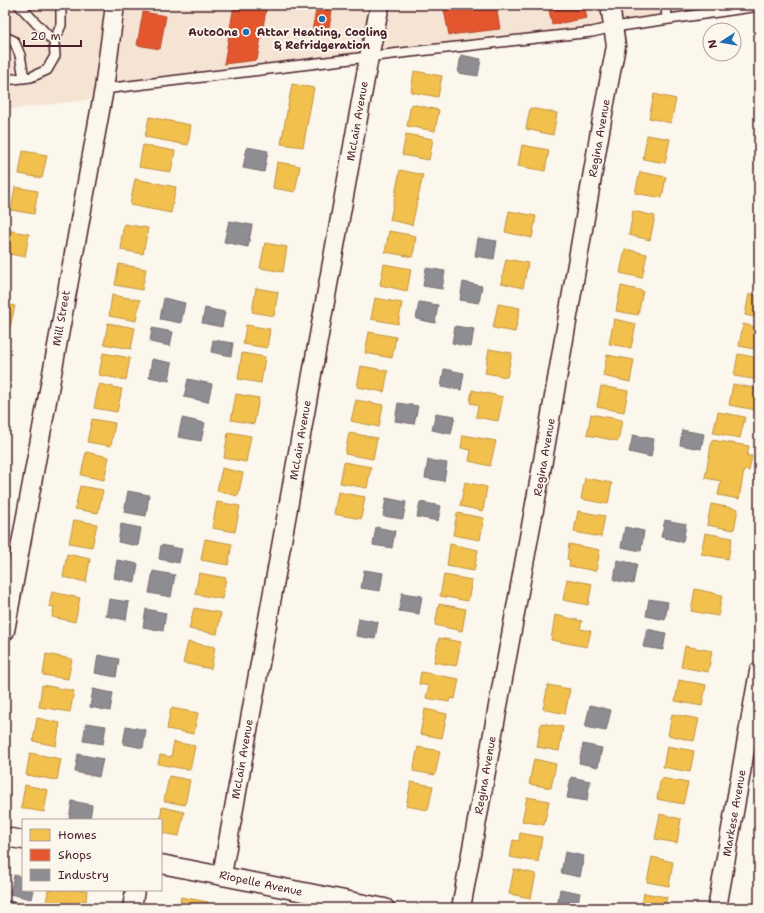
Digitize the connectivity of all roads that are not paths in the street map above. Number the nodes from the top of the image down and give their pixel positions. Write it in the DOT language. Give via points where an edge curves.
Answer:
graph roads {
  1 [pos="19,5"];
  2 [pos="61,5"];
  3 [pos="115,5"];
  4 [pos="380,5"];
  5 [pos="610,5"];
  6 [pos="666,5"];
  7 [pos="759,6"];
  8 [pos="667,19"];
  9 [pos="614,27"];
  10 [pos="5,37"];
  11 [pos="54,42"];
  12 [pos="369,57"];
  13 [pos="24,78"];
  14 [pos="5,80"];
  15 [pos="104,89"];
  16 [pos="5,631"];
  17 [pos="759,671"];
  18 [pos="5,837"];
  19 [pos="22,840"];
  20 [pos="162,864"];
  21 [pos="222,875"];
  22 [pos="135,891"];
  23 [pos="377,907"];
  24 [pos="132,908"];
  25 [pos="461,908"];
  26 [pos="716,908"];
  1 -- 11 [label="lane"];
  2 -- 11 [label="lane" via="61,25"];
  3 -- 15 [label="street, Mill Street"];
  4 -- 12 [label="street, McLain Avenue"];
  5 -- 9 [label="street, Regina Avenue"];
  6 -- 8 [label="lane"];
  7 -- 8 [label="lane"];
  8 -- 9 [label="lane"];
  9 -- 12 [label="lane" via="592,32"];
  9 -- 25 [label="street, Regina Avenue" via="616,46"];
  10 -- 13 [label="lane" via="14,41 20,55"];
  11 -- 13 [label="lane" via="55,56 47,70"];
  12 -- 15 [label="lane"];
  12 -- 21 [label="street, McLain Avenue"];
  13 -- 14 [label="lane"];
  15 -- 16 [label="street, Mill Street"];
  17 -- 26 [label="street, Markese Avenue"];
  18 -- 19 [label="street"];
  20 -- 21 [label="street, Riopelle Avenue"];
  21 -- 23 [label="street, Riopelle Avenue"];
  22 -- 24 [label="street"];
}
